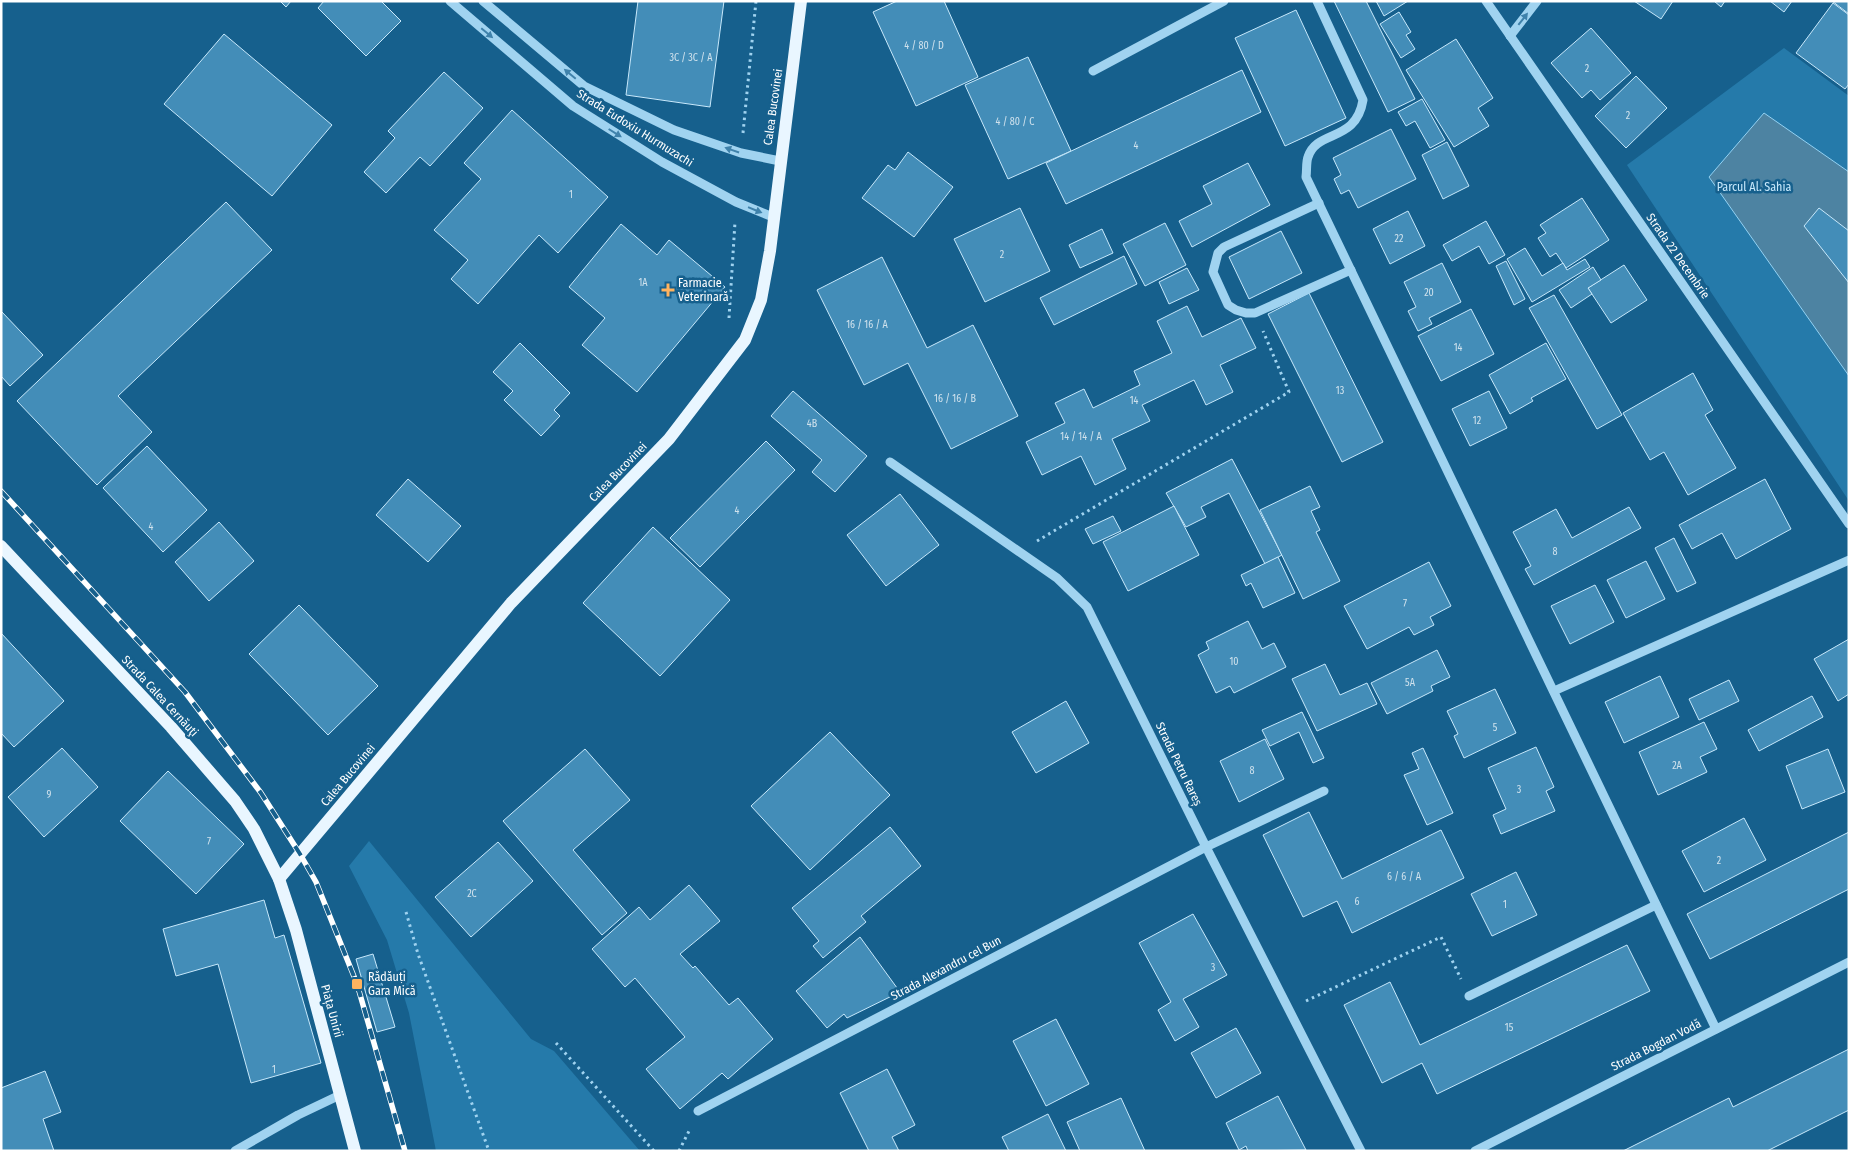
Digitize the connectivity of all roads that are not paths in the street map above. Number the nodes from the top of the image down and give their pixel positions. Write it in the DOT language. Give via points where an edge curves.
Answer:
graph roads {
  1 [pos="450,1"];
  2 [pos="483,1"];
  3 [pos="801,1"];
  4 [pos="1224,1"];
  5 [pos="1317,1"];
  6 [pos="1486,1"];
  7 [pos="1537,1"];
  8 [pos="1510,36"];
  9 [pos="1093,70"];
  10 [pos="780,161"];
  11 [pos="1319,203"];
  12 [pos="774,217"];
  13 [pos="1351,270"];
  14 [pos="890,462"];
  15 [pos="1849,524"];
  16 [pos="1,546"];
  17 [pos="1849,560"];
  18 [pos="1554,691"];
  19 [pos="1324,791"];
  20 [pos="1206,847"];
  21 [pos="279,879"];
  22 [pos="1656,905"];
  23 [pos="1849,962"];
  24 [pos="1469,996"];
  25 [pos="1716,1029"];
  26 [pos="340,1095"];
  27 [pos="698,1111"];
  28 [pos="235,1151"];
  29 [pos="355,1151"];
  30 [pos="1361,1151"];
  31 [pos="1475,1151"];
  1 -- 12 [label="street, Strada Eudoxiu Hurmuzachi, one-way" via="572,106 662,162 736,202"];
  10 -- 2 [label="street, Strada Eudoxiu Hurmuzachi, one-way" via="741,153 674,130 584,86"];
  3 -- 10 [label="main road, Calea Bucovinei"];
  4 -- 9 [label="street"];
  5 -- 11 [label="street" via="1363,100 1356,122 1317,144 1308,156 1306,176"];
  6 -- 8 [label="street, Strada 22 Decembrie"];
  8 -- 7 [label="street, one-way"];
  8 -- 15 [label="street, Strada 22 Decembrie"];
  10 -- 12 [label="main road, Calea Bucovinei"];
  11 -- 13 [label="street"];
  11 -- 13 [label="street" via="1224,247 1218,253 1213,272 1228,305 1236,310 1255,313"];
  12 -- 21 [label="main road, Calea Bucovinei" via="761,300 745,340 719,376 669,438 512,603"];
  13 -- 18 [label="street"];
  14 -- 20 [label="street, Strada Petru Rareș" via="1057,578 1087,606"];
  16 -- 21 [label="main road, Strada Calea Cernăuţi" via="171,727 234,801 254,829"];
  17 -- 18 [label="street"];
  18 -- 22 [label="street"];
  19 -- 20 [label="street, Strada Alexandru cel Bun"];
  20 -- 27 [label="street, Strada Alexandru cel Bun"];
  20 -- 30 [label="street, Strada Petru Rareș"];
  21 -- 26 [label="main road, Piața Unirii"];
  22 -- 24 [label="street"];
  22 -- 25 [label="street"];
  23 -- 25 [label="street, Strada Bogdan Vodă"];
  25 -- 31 [label="street, Strada Bogdan Vodă"];
  26 -- 28 [label="street"];
  26 -- 29 [label="main road, Piața Unirii"];
}
